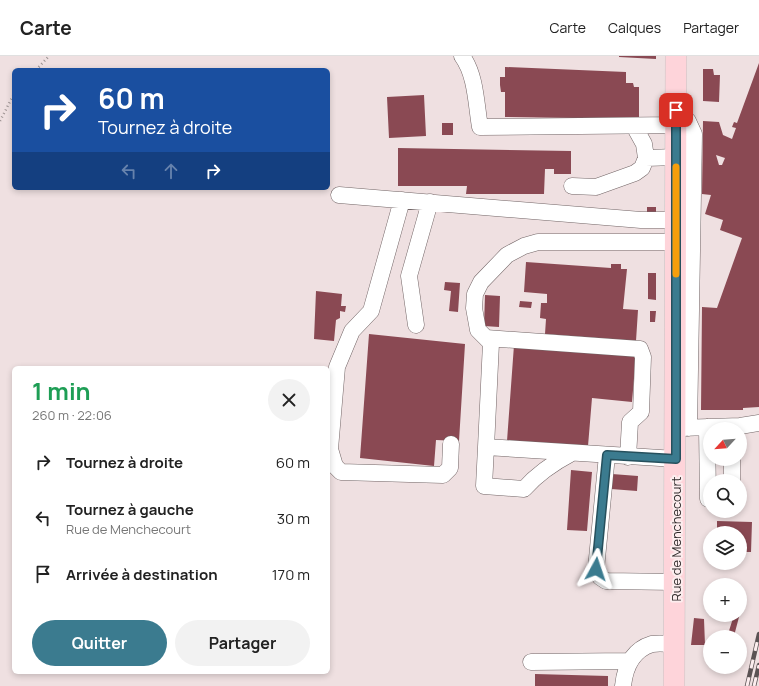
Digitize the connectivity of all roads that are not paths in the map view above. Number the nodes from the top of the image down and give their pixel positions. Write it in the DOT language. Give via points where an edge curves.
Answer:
graph roads {
  1 [pos="462,56"];
  2 [pos="676,56"];
  3 [pos="676,118"];
  4 [pos="634,126"];
  5 [pos="676,157"];
  6 [pos="646,158"];
  7 [pos="572,186"];
  8 [pos="339,195"];
  9 [pos="402,200"];
  10 [pos="430,202"];
  11 [pos="684,220"];
  12 [pos="676,242"];
  13 [pos="416,325"];
  14 [pos="486,338"];
  15 [pos="759,423"];
  16 [pos="747,425"];
  17 [pos="703,427"];
  18 [pos="683,428"];
  19 [pos="451,444"];
  20 [pos="486,447"];
  21 [pos="574,453"];
  22 [pos="607,455"];
  23 [pos="628,457"];
  24 [pos="676,459"];
  25 [pos="675,582"];
  26 [pos="675,644"];
  27 [pos="630,661"];
  28 [pos="531,662"];
  29 [pos="624,686"];
  30 [pos="674,686"];
  1 -- 4 [label="lane" via="467,63 473,84 480,127"];
  2 -- 3 [label="main road, Rue de Menchecourt"];
  3 -- 4 [label="lane"];
  3 -- 5 [label="main road, Rue de Menchecourt"];
  3 -- 11 [label="lane" via="688,121 694,134"];
  4 -- 6 [label="lane" via="644,144"];
  5 -- 6 [label="lane"];
  5 -- 11 [label="main road, Rue de Menchecourt"];
  6 -- 7 [label="lane" via="642,168 635,173 596,187"];
  8 -- 9 [label="lane"];
  9 -- 10 [label="lane"];
  9 -- 19 [label="lane" via="371,311 352,331 337,367 330,449 335,466 341,472 443,475 450,468"];
  10 -- 11 [label="lane" via="641,220"];
  10 -- 13 [label="lane" via="409,276"];
  11 -- 12 [label="main road, Rue de Menchecourt"];
  11 -- 18 [label="lane"];
  12 -- 14 [label="lane" via="538,242 524,246 507,255 481,282 475,294 474,308 478,330"];
  12 -- 18 [label="main road, Rue de Menchecourt"];
  14 -- 20 [label="lane" via="491,343"];
  14 -- 23 [label="lane" via="640,349 643,356 641,412 630,422"];
  15 -- 16 [label="lane"];
  17 -- 18 [label="lane"];
  18 -- 24 [label="main road, Rue de Menchecourt"];
  20 -- 21 [label="lane"];
  20 -- 21 [label="lane" via="484,486 524,489 536,475"];
  21 -- 22 [label="lane"];
  22 -- 23 [label="lane"];
  22 -- 25 [label="lane" via="596,569 600,577 606,581"];
  23 -- 24 [label="lane"];
  24 -- 25 [label="main road, Rue de Menchecourt"];
  25 -- 26 [label="main road, Rue de Menchecourt"];
  26 -- 27 [label="lane" via="653,644 640,651"];
  26 -- 30 [label="main road, Rue de Menchecourt"];
  27 -- 28 [label="lane"];
  27 -- 29 [label="lane" via="625,671"];
}
